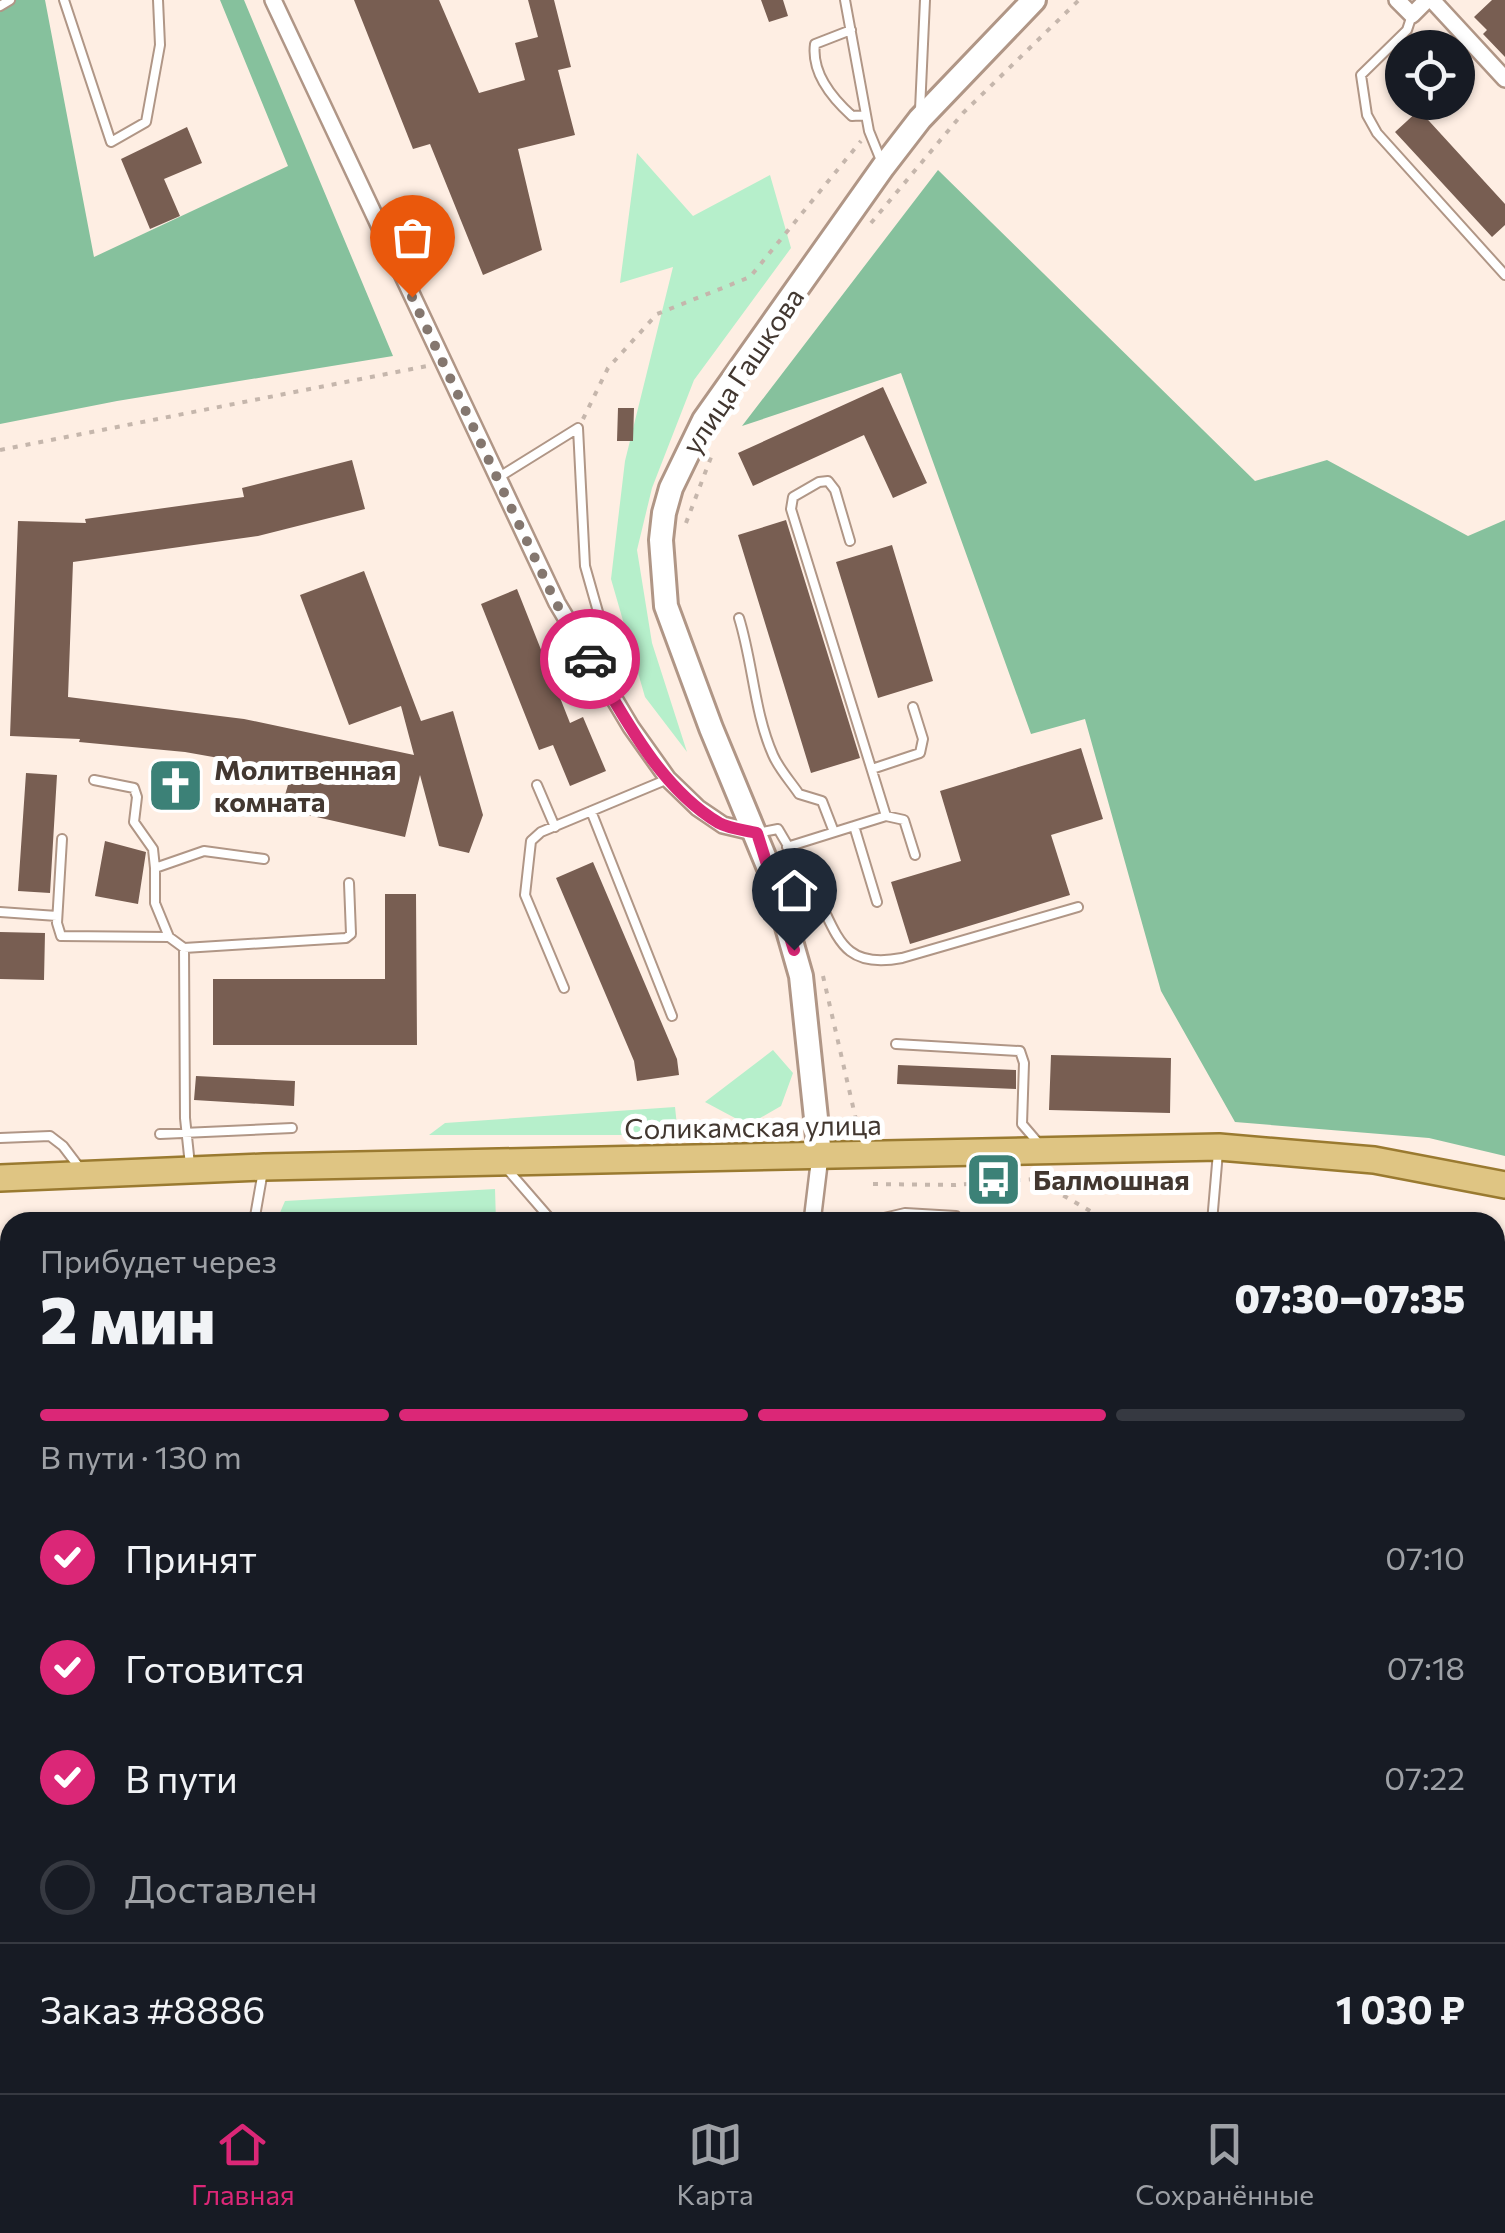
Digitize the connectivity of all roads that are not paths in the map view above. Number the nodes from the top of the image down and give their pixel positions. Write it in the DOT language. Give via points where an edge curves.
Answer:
graph roads {
  1 [pos="10,0"];
  2 [pos="64,0"];
  3 [pos="158,0"];
  4 [pos="273,0"];
  5 [pos="845,0"];
  6 [pos="925,0"];
  7 [pos="1034,0"];
  8 [pos="1397,0"];
  9 [pos="1430,0"];
  10 [pos="0,6"];
  11 [pos="1412,15"];
  12 [pos="850,30"];
  13 [pos="1505,79"];
  14 [pos="866,115"];
  15 [pos="920,119"];
  16 [pos="884,167"];
  17 [pos="1505,275"];
  18 [pos="496,478"];
  19 [pos="850,541"];
  20 [pos="739,618"];
  21 [pos="595,668"];
  22 [pos="913,708"];
  23 [pos="872,769"];
  24 [pos="668,778"];
  25 [pos="94,780"];
  26 [pos="537,785"];
  27 [pos="592,811"];
  28 [pos="886,816"];
  29 [pos="854,826"];
  30 [pos="554,827"];
  31 [pos="834,832"];
  32 [pos="757,833"];
  33 [pos="62,839"];
  34 [pos="787,847"];
  35 [pos="914,854"];
  36 [pos="264,859"];
  37 [pos="155,868"];
  38 [pos="349,883"];
  39 [pos="877,902"];
  40 [pos="1078,906"];
  41 [pos="0,912"];
  42 [pos="57,916"];
  43 [pos="168,937"];
  44 [pos="184,948"];
  45 [pos="564,988"];
  46 [pos="672,1016"];
  47 [pos="896,1044"];
  48 [pos="292,1128"];
  49 [pos="189,1132"];
  50 [pos="160,1134"];
  51 [pos="0,1138"];
  52 [pos="1219,1147"];
  53 [pos="1047,1151"];
  54 [pos="820,1156"];
  55 [pos="500,1162"];
  56 [pos="264,1167"];
  57 [pos="190,1170"];
  58 [pos="84,1174"];
  59 [pos="0,1178"];
  60 [pos="1505,1184"];
  61 [pos="256,1212"];
  62 [pos="544,1212"];
  63 [pos="813,1212"];
  64 [pos="1213,1212"];
  1 -- 10 [label="lane"];
  2 -- 3 [label="lane" via="111,142 146,122 160,45"];
  4 -- 18 [label="street"];
  5 -- 12 [label="lane"];
  6 -- 15 [label="lane"];
  7 -- 15 [label="street, улица Гашкова"];
  8 -- 11 [label="street"];
  9 -- 11 [label="street"];
  9 -- 13 [label="street"];
  11 -- 17 [label="lane" via="1407,30 1361,75 1368,115 1377,134"];
  12 -- 14 [label="lane"];
  12 -- 14 [label="lane" via="815,44 814,54 829,95 852,116"];
  14 -- 16 [label="lane"];
  15 -- 16 [label="street, улица Гашкова"];
  16 -- 32 [label="street, улица Гашкова" via="704,420 664,514 666,606"];
  18 -- 21 [label="street"];
  18 -- 21 [label="lane" via="578,428 585,566 602,626"];
  19 -- 23 [label="lane" via="828,481 792,497"];
  20 -- 31 [label="lane" via="774,757 799,794 825,805"];
  21 -- 24 [label="street"];
  22 -- 23 [label="lane" via="920,753"];
  23 -- 28 [label="lane"];
  24 -- 27 [label="lane"];
  24 -- 32 [label="street" via="723,825"];
  25 -- 37 [label="lane" via="134,788 134,822 154,849"];
  26 -- 30 [label="lane"];
  27 -- 30 [label="lane"];
  27 -- 46 [label="lane"];
  28 -- 29 [label="lane"];
  28 -- 35 [label="lane" via="904,820"];
  29 -- 31 [label="lane"];
  29 -- 39 [label="lane"];
  30 -- 45 [label="lane" via="532,841 525,895"];
  31 -- 34 [label="lane"];
  32 -- 34 [label="lane" via="778,829"];
  32 -- 54 [label="street, улица Гашкова" via="801,976"];
  33 -- 42 [label="lane"];
  34 -- 40 [label="lane" via="835,935 865,960 902,958"];
  36 -- 37 [label="lane" via="204,851"];
  37 -- 43 [label="lane" via="155,904"];
  38 -- 44 [label="lane" via="346,938"];
  41 -- 42 [label="lane"];
  42 -- 43 [label="lane" via="62,936"];
  43 -- 44 [label="lane"];
  44 -- 49 [label="lane"];
  47 -- 53 [label="lane" via="1020,1051 1022,1124"];
  48 -- 49 [label="lane"];
  49 -- 50 [label="lane"];
  49 -- 57 [label="lane"];
  51 -- 58 [label="lane" via="50,1136"];
  52 -- 53 [label="main road, Соликамская улица"];
  52 -- 60 [label="main road, Соликамская улица" via="1374,1160"];
  52 -- 64 [label="lane"];
  53 -- 54 [label="main road, Соликамская улица"];
  54 -- 55 [label="main road, Соликамская улица"];
  54 -- 63 [label="street"];
  55 -- 56 [label="main road, Соликамская улица"];
  55 -- 62 [label="lane"];
  56 -- 57 [label="main road, Соликамская улица"];
  56 -- 61 [label="lane"];
  57 -- 58 [label="main road, Соликамская улица"];
  58 -- 59 [label="main road, Соликамская улица"];
}
